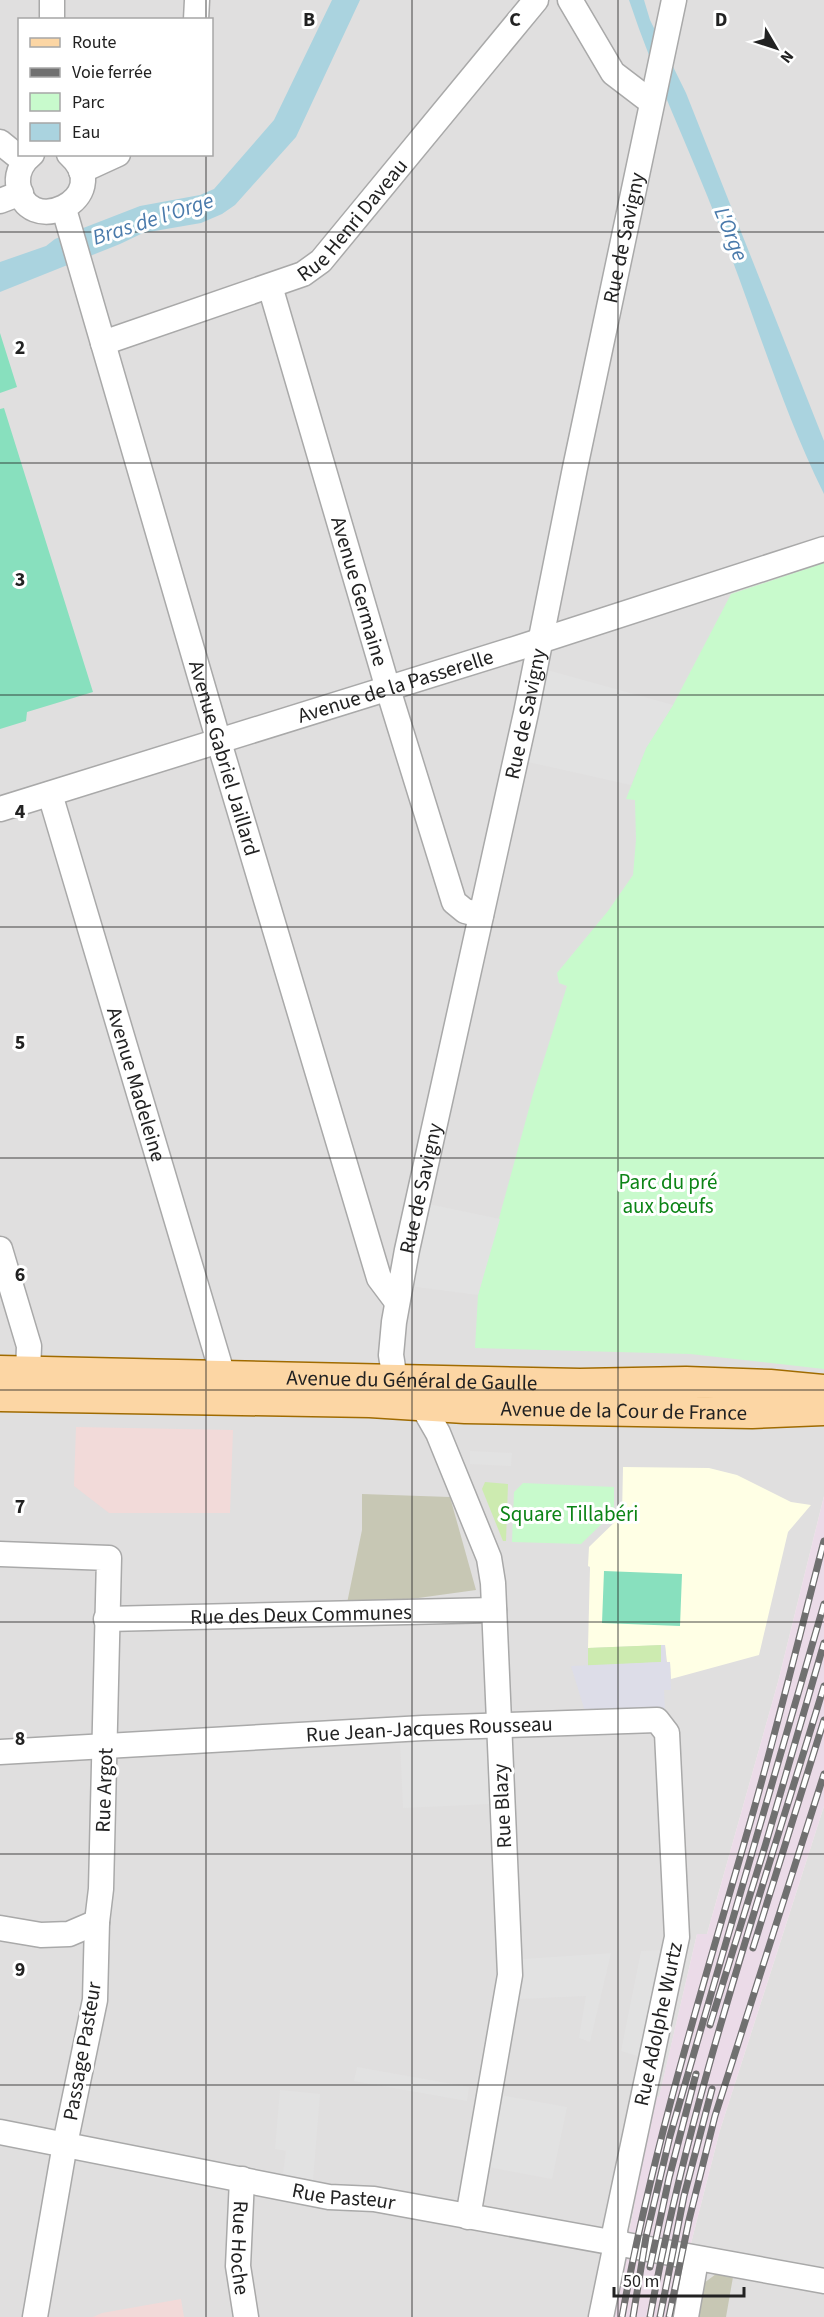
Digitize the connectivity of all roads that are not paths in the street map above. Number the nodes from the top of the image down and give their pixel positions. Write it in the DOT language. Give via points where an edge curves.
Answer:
graph roads {
  1 [pos="52,0"];
  2 [pos="197,0"];
  3 [pos="536,0"];
  4 [pos="570,0"];
  5 [pos="672,8"];
  6 [pos="52,18"];
  7 [pos="196,18"];
  8 [pos="651,102"];
  9 [pos="0,142"];
  10 [pos="18,155"];
  11 [pos="30,156"];
  12 [pos="108,156"];
  13 [pos="75,163"];
  14 [pos="10,197"];
  15 [pos="64,209"];
  16 [pos="270,286"];
  17 [pos="103,343"];
  18 [pos="824,549"];
  19 [pos="541,640"];
  20 [pos="388,689"];
  21 [pos="219,742"];
  22 [pos="50,794"];
  23 [pos="0,809"];
  24 [pos="481,915"];
  25 [pos="0,1249"];
  26 [pos="397,1302"];
  27 [pos="14,1372"];
  28 [pos="223,1376"];
  29 [pos="395,1380"];
  30 [pos="824,1390"];
  31 [pos="0,1396"];
  32 [pos="423,1407"];
  33 [pos="824,1410"];
  34 [pos="0,1554"];
  35 [pos="494,1610"];
  36 [pos="106,1619"];
  37 [pos="500,1725"];
  38 [pos="665,1728"];
  39 [pos="106,1747"];
  40 [pos="0,1752"];
  41 [pos="97,1922"];
  42 [pos="0,1928"];
  43 [pos="0,2132"];
  44 [pos="65,2144"];
  45 [pos="242,2179"];
  46 [pos="468,2217"];
  47 [pos="616,2244"];
  48 [pos="692,2259"];
  49 [pos="824,2281"];
  50 [pos="35,2317"];
  51 [pos="246,2317"];
  52 [pos="601,2317"];
  53 [pos="686,2317"];
  1 -- 6 [label="street"];
  2 -- 7 [label="street"];
  3 -- 16 [label="street, Rue Henri Daveau" via="321,261 303,274"];
  4 -- 8 [label="street" via="613,73"];
  5 -- 8 [label="street, Rue de Savigny"];
  8 -- 19 [label="street, Rue de Savigny"];
  9 -- 10 [label="street"];
  11 -- 14 [label="street"];
  12 -- 13 [label="street"];
  13 -- 15 [label="street" via="82,180 77,197"];
  14 -- 15 [label="street" via="43,212"];
  15 -- 17 [label="street, Avenue Gabriel Jaillard"];
  16 -- 17 [label="street, Rue Henri Daveau"];
  16 -- 20 [label="street, Avenue Germaine"];
  17 -- 21 [label="street, Avenue Gabriel Jaillard"];
  18 -- 19 [label="street, Avenue de la Passerelle"];
  19 -- 20 [label="street, Avenue de la Passerelle"];
  19 -- 24 [label="street, Rue de Savigny"];
  20 -- 21 [label="street, Avenue de la Passerelle"];
  20 -- 24 [label="street, Avenue Germaine" via="454,902 465,911"];
  21 -- 22 [label="street, Avenue de la Passerelle"];
  21 -- 26 [label="street, Avenue Gabriel Jaillard" via="379,1278"];
  22 -- 23 [label="street, Avenue de la Passerelle"];
  22 -- 28 [label="street, Avenue Madeleine"];
  24 -- 26 [label="street, Rue de Savigny"];
  25 -- 27 [label="street" via="29,1346"];
  26 -- 29 [label="street, Rue de Savigny" via="391,1356"];
  27 -- 28 [label="main road, Avenue du Général de Gaulle"];
  28 -- 29 [label="main road, Avenue du Général de Gaulle"];
  29 -- 30 [label="main road, Avenue du Général de Gaulle" via="686,1382"];
  29 -- 32 [label="street"];
  31 -- 32 [label="main road, Avenue de la Cour de France" via="370,1402"];
  32 -- 33 [label="main road, Avenue de la Cour de France" via="752,1413"];
  32 -- 35 [label="street, Rue Blazy" via="438,1433 489,1558"];
  34 -- 36 [label="street, Rue Argot" via="109,1558"];
  35 -- 36 [label="street, Rue des Deux Communes"];
  35 -- 37 [label="street, Rue Blazy"];
  36 -- 39 [label="street, Rue Argot"];
  37 -- 38 [label="street, Rue Jean-Jacques Rousseau" via="657,1720"];
  37 -- 39 [label="street, Rue Jean-Jacques Rousseau"];
  37 -- 46 [label="street, Rue Blazy" via="510,1975"];
  38 -- 47 [label="street, Rue Adolphe Wurtz" via="677,1937 615,2230"];
  39 -- 40 [label="street, Rue Jean-Jacques Rousseau"];
  39 -- 41 [label="street, Rue Argot"];
  41 -- 42 [label="street" via="69,1934 41,1935"];
  41 -- 44 [label="street, Passage Pasteur" via="95,2000"];
  43 -- 44 [label="street, Rue Pasteur"];
  44 -- 45 [label="street, Rue Pasteur"];
  44 -- 50 [label="street, Passage Pasteur"];
  45 -- 46 [label="street, Rue Pasteur" via="330,2198 374,2199"];
  45 -- 51 [label="street, Rue Hoche" via="238,2266"];
  46 -- 47 [label="street, Rue Pasteur"];
  47 -- 48 [label="street, Rue Pasteur"];
  47 -- 52 [label="street, Rue Adolphe Wurtz"];
  48 -- 49 [label="street, Rue Pasteur"];
  48 -- 53 [label="street"];
}
